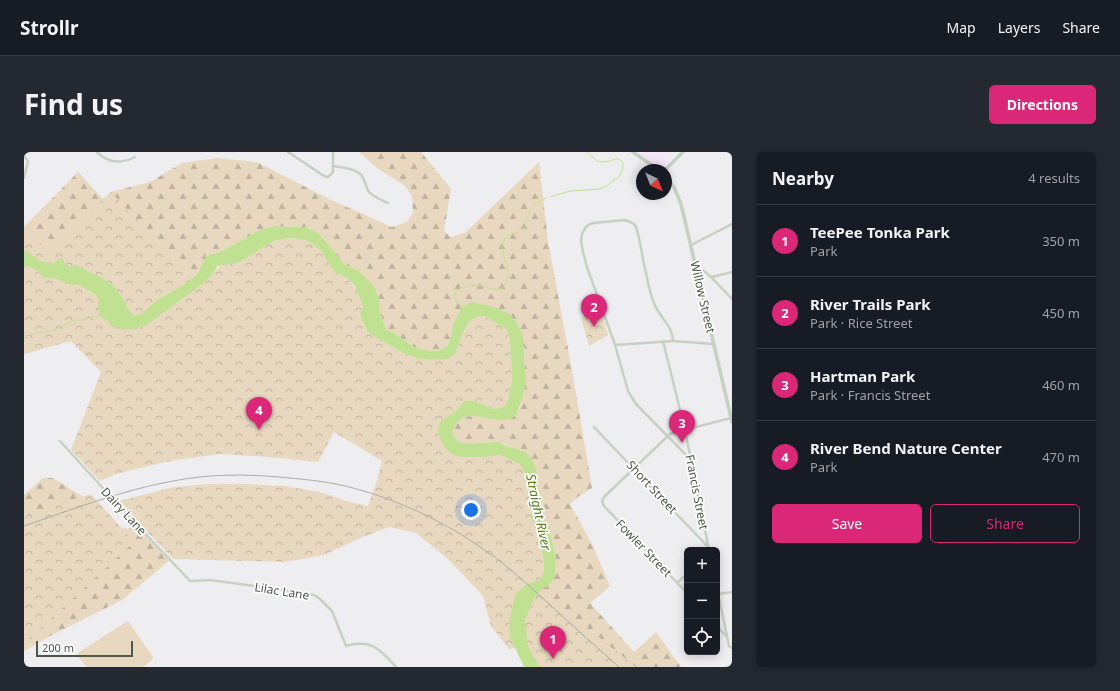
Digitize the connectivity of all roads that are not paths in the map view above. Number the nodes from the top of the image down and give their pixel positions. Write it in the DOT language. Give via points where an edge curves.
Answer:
graph roads {
  1 [pos="97,152"];
  2 [pos="288,152"];
  3 [pos="332,152"];
  4 [pos="633,152"];
  5 [pos="683,152"];
  6 [pos="24,156"];
  7 [pos="135,157"];
  8 [pos="650,164"];
  9 [pos="671,164"];
  10 [pos="334,166"];
  11 [pos="24,178"];
  12 [pos="672,184"];
  13 [pos="388,203"];
  14 [pos="732,224"];
  15 [pos="691,245"];
  16 [pos="697,270"];
  17 [pos="732,272"];
  18 [pos="711,277"];
  19 [pos="732,299"];
  20 [pos="673,341"];
  21 [pos="663,342"];
  22 [pos="714,344"];
  23 [pos="615,345"];
  24 [pos="732,420"];
  25 [pos="594,427"];
  26 [pos="685,430"];
  27 [pos="668,436"];
  28 [pos="60,441"];
  29 [pos="691,460"];
  30 [pos="634,469"];
  31 [pos="707,547"];
  32 [pos="709,547"];
  33 [pos="684,577"];
  34 [pos="190,581"];
  35 [pos="677,583"];
  36 [pos="684,590"];
  37 [pos="732,592"];
  38 [pos="720,594"];
  39 [pos="720,604"];
  40 [pos="720,629"];
  41 [pos="726,636"];
  42 [pos="731,648"];
  43 [pos="396,667"];
  1 -- 7 [label="street" via="117,162"];
  2 -- 10 [label="street" via="328,177 332,174"];
  3 -- 10 [label="street"];
  4 -- 8 [label="street"];
  5 -- 9 [label="street"];
  6 -- 11 [label="street" via="28,161"];
  10 -- 13 [label="street" via="360,173 370,194"];
  12 -- 15 [label="street, Willow Street" via="678,195"];
  14 -- 15 [label="street"];
  15 -- 16 [label="street, Willow Street"];
  16 -- 18 [label="street" via="704,271"];
  16 -- 22 [label="street, Willow Street"];
  17 -- 18 [label="street"];
  18 -- 19 [label="street"];
  20 -- 21 [label="street"];
  20 -- 22 [label="street"];
  20 -- 23 [label="street" via="672,332 656,309 636,227 624,220 590,224 582,234 581,241 587,267"];
  21 -- 23 [label="street"];
  21 -- 26 [label="street, Francis Street"];
  22 -- 24 [label="street, Willow Street"];
  23 -- 27 [label="street" via="632,398"];
  24 -- 26 [label="street"];
  25 -- 30 [label="street, Short Street"];
  26 -- 27 [label="street"];
  26 -- 29 [label="street, Francis Street"];
  27 -- 29 [label="street"];
  27 -- 30 [label="street"];
  28 -- 34 [label="street, Dairy Lane"];
  29 -- 32 [label="street, Francis Street"];
  30 -- 31 [label="street, Short Street"];
  30 -- 35 [label="street, Fowler Street" via="602,501"];
  33 -- 35 [label="street"];
  34 -- 43 [label="street, Lilac Lane" via="210,580 314,595 332,611 346,646 356,643 374,646"];
  35 -- 36 [label="street, Fowler Street"];
  37 -- 38 [label="street"];
  39 -- 41 [label="street"];
  40 -- 41 [label="street"];
  41 -- 42 [label="street"];
}
